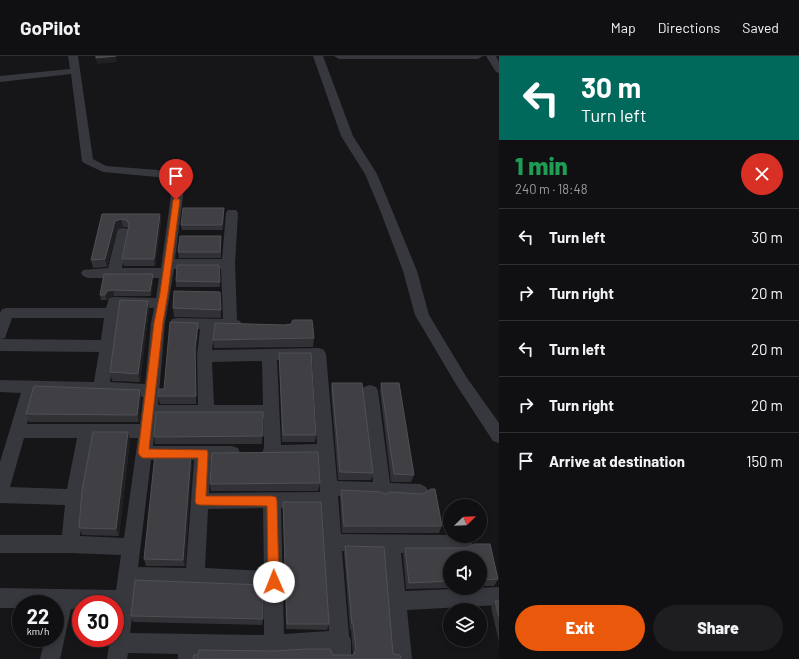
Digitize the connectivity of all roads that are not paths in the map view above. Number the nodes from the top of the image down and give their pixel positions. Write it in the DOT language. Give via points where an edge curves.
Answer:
graph roads {
  1 [pos="73,56"];
  2 [pos="318,56"];
  3 [pos="339,56"];
  4 [pos="478,56"];
  5 [pos="491,56"];
  6 [pos="499,70"];
  7 [pos="75,71"];
  8 [pos="0,79"];
  9 [pos="232,213"];
  10 [pos="123,232"];
  11 [pos="215,236"];
  12 [pos="229,236"];
  13 [pos="228,264"];
  14 [pos="167,268"];
  15 [pos="114,272"];
  16 [pos="88,273"];
  17 [pos="180,293"];
  18 [pos="212,293"];
  19 [pos="228,294"];
  20 [pos="163,298"];
  21 [pos="111,313"];
  22 [pos="158,323"];
  23 [pos="208,324"];
  24 [pos="230,325"];
  25 [pos="246,325"];
  26 [pos="0,334"];
  27 [pos="0,345"];
  28 [pos="107,346"];
  29 [pos="269,355"];
  30 [pos="204,356"];
  31 [pos="0,386"];
  32 [pos="30,387"];
  33 [pos="101,388"];
  34 [pos="152,391"];
  35 [pos="370,391"];
  36 [pos="206,410"];
  37 [pos="270,411"];
  38 [pos="149,412"];
  39 [pos="18,431"];
  40 [pos="87,431"];
  41 [pos="146,431"];
  42 [pos="499,436"];
  43 [pos="326,451"];
  44 [pos="143,453"];
  45 [pos="203,453"];
  46 [pos="260,453"];
  47 [pos="0,490"];
  48 [pos="383,492"];
  49 [pos="420,492"];
  50 [pos="329,494"];
  51 [pos="0,495"];
  52 [pos="74,497"];
  53 [pos="200,501"];
  54 [pos="272,501"];
  55 [pos="333,542"];
  56 [pos="0,544"];
  57 [pos="70,544"];
  58 [pos="391,544"];
  59 [pos="463,544"];
  60 [pos="131,547"];
  61 [pos="127,576"];
  62 [pos="195,577"];
  63 [pos="274,582"];
  64 [pos="499,596"];
  65 [pos="0,598"];
  66 [pos="12,598"];
  67 [pos="124,600"];
  68 [pos="396,601"];
  69 [pos="274,645"];
  70 [pos="53,647"];
  71 [pos="341,650"];
  72 [pos="118,651"];
  73 [pos="188,651"];
  74 [pos="50,659"];
  75 [pos="402,659"];
  1 -- 7 [label="street"];
  2 -- 42 [label="street" via="347,136 371,174 386,210 410,272 422,315 462,382"];
  3 -- 4 [label="street"];
  5 -- 6 [label="street"];
  7 -- 8 [label="street"];
  7 -- 14 [label="street" via="88,161 103,169 159,174 173,179 178,188 179,236"];
  9 -- 12 [label="street"];
  10 -- 15 [label="street"];
  11 -- 12 [label="street"];
  12 -- 13 [label="street"];
  13 -- 14 [label="street"];
  13 -- 19 [label="street"];
  14 -- 15 [label="street"];
  14 -- 20 [label="street"];
  15 -- 16 [label="street"];
  17 -- 20 [label="street"];
  18 -- 19 [label="street"];
  19 -- 24 [label="street"];
  20 -- 21 [label="street" via="114,302"];
  20 -- 22 [label="street"];
  21 -- 26 [label="street" via="7,313"];
  21 -- 28 [label="street"];
  22 -- 23 [label="street"];
  22 -- 34 [label="street"];
  23 -- 24 [label="street"];
  23 -- 30 [label="street"];
  24 -- 25 [label="street"];
  27 -- 28 [label="street"];
  28 -- 33 [label="street"];
  29 -- 30 [label="street"];
  29 -- 37 [label="street"];
  29 -- 43 [label="street" via="319,354"];
  30 -- 36 [label="street"];
  31 -- 32 [label="street"];
  32 -- 33 [label="street"];
  32 -- 39 [label="street"];
  33 -- 34 [label="street"];
  34 -- 38 [label="street"];
  35 -- 48 [label="street"];
  36 -- 37 [label="street"];
  36 -- 38 [label="street"];
  37 -- 46 [label="street"];
  38 -- 41 [label="street"];
  39 -- 40 [label="street"];
  39 -- 47 [label="street"];
  40 -- 41 [label="street"];
  40 -- 52 [label="street"];
  41 -- 44 [label="street"];
  43 -- 46 [label="street"];
  43 -- 50 [label="street"];
  44 -- 45 [label="street"];
  44 -- 60 [label="street"];
  45 -- 46 [label="street"];
  45 -- 53 [label="street"];
  48 -- 49 [label="street"];
  48 -- 50 [label="street"];
  50 -- 54 [label="street"];
  50 -- 55 [label="street"];
  51 -- 52 [label="street"];
  52 -- 57 [label="street"];
  53 -- 54 [label="street"];
  53 -- 62 [label="street"];
  54 -- 63 [label="street"];
  55 -- 58 [label="street"];
  55 -- 71 [label="street"];
  56 -- 57 [label="street"];
  57 -- 60 [label="street"];
  58 -- 59 [label="street"];
  58 -- 68 [label="street"];
  60 -- 61 [label="street"];
  61 -- 62 [label="street"];
  61 -- 67 [label="street"];
  62 -- 63 [label="street"];
  63 -- 69 [label="street"];
  64 -- 68 [label="street"];
  65 -- 66 [label="street"];
  68 -- 75 [label="street"];
  69 -- 71 [label="street"];
  69 -- 73 [label="street"];
  70 -- 74 [label="street"];
  72 -- 73 [label="street"];
}
